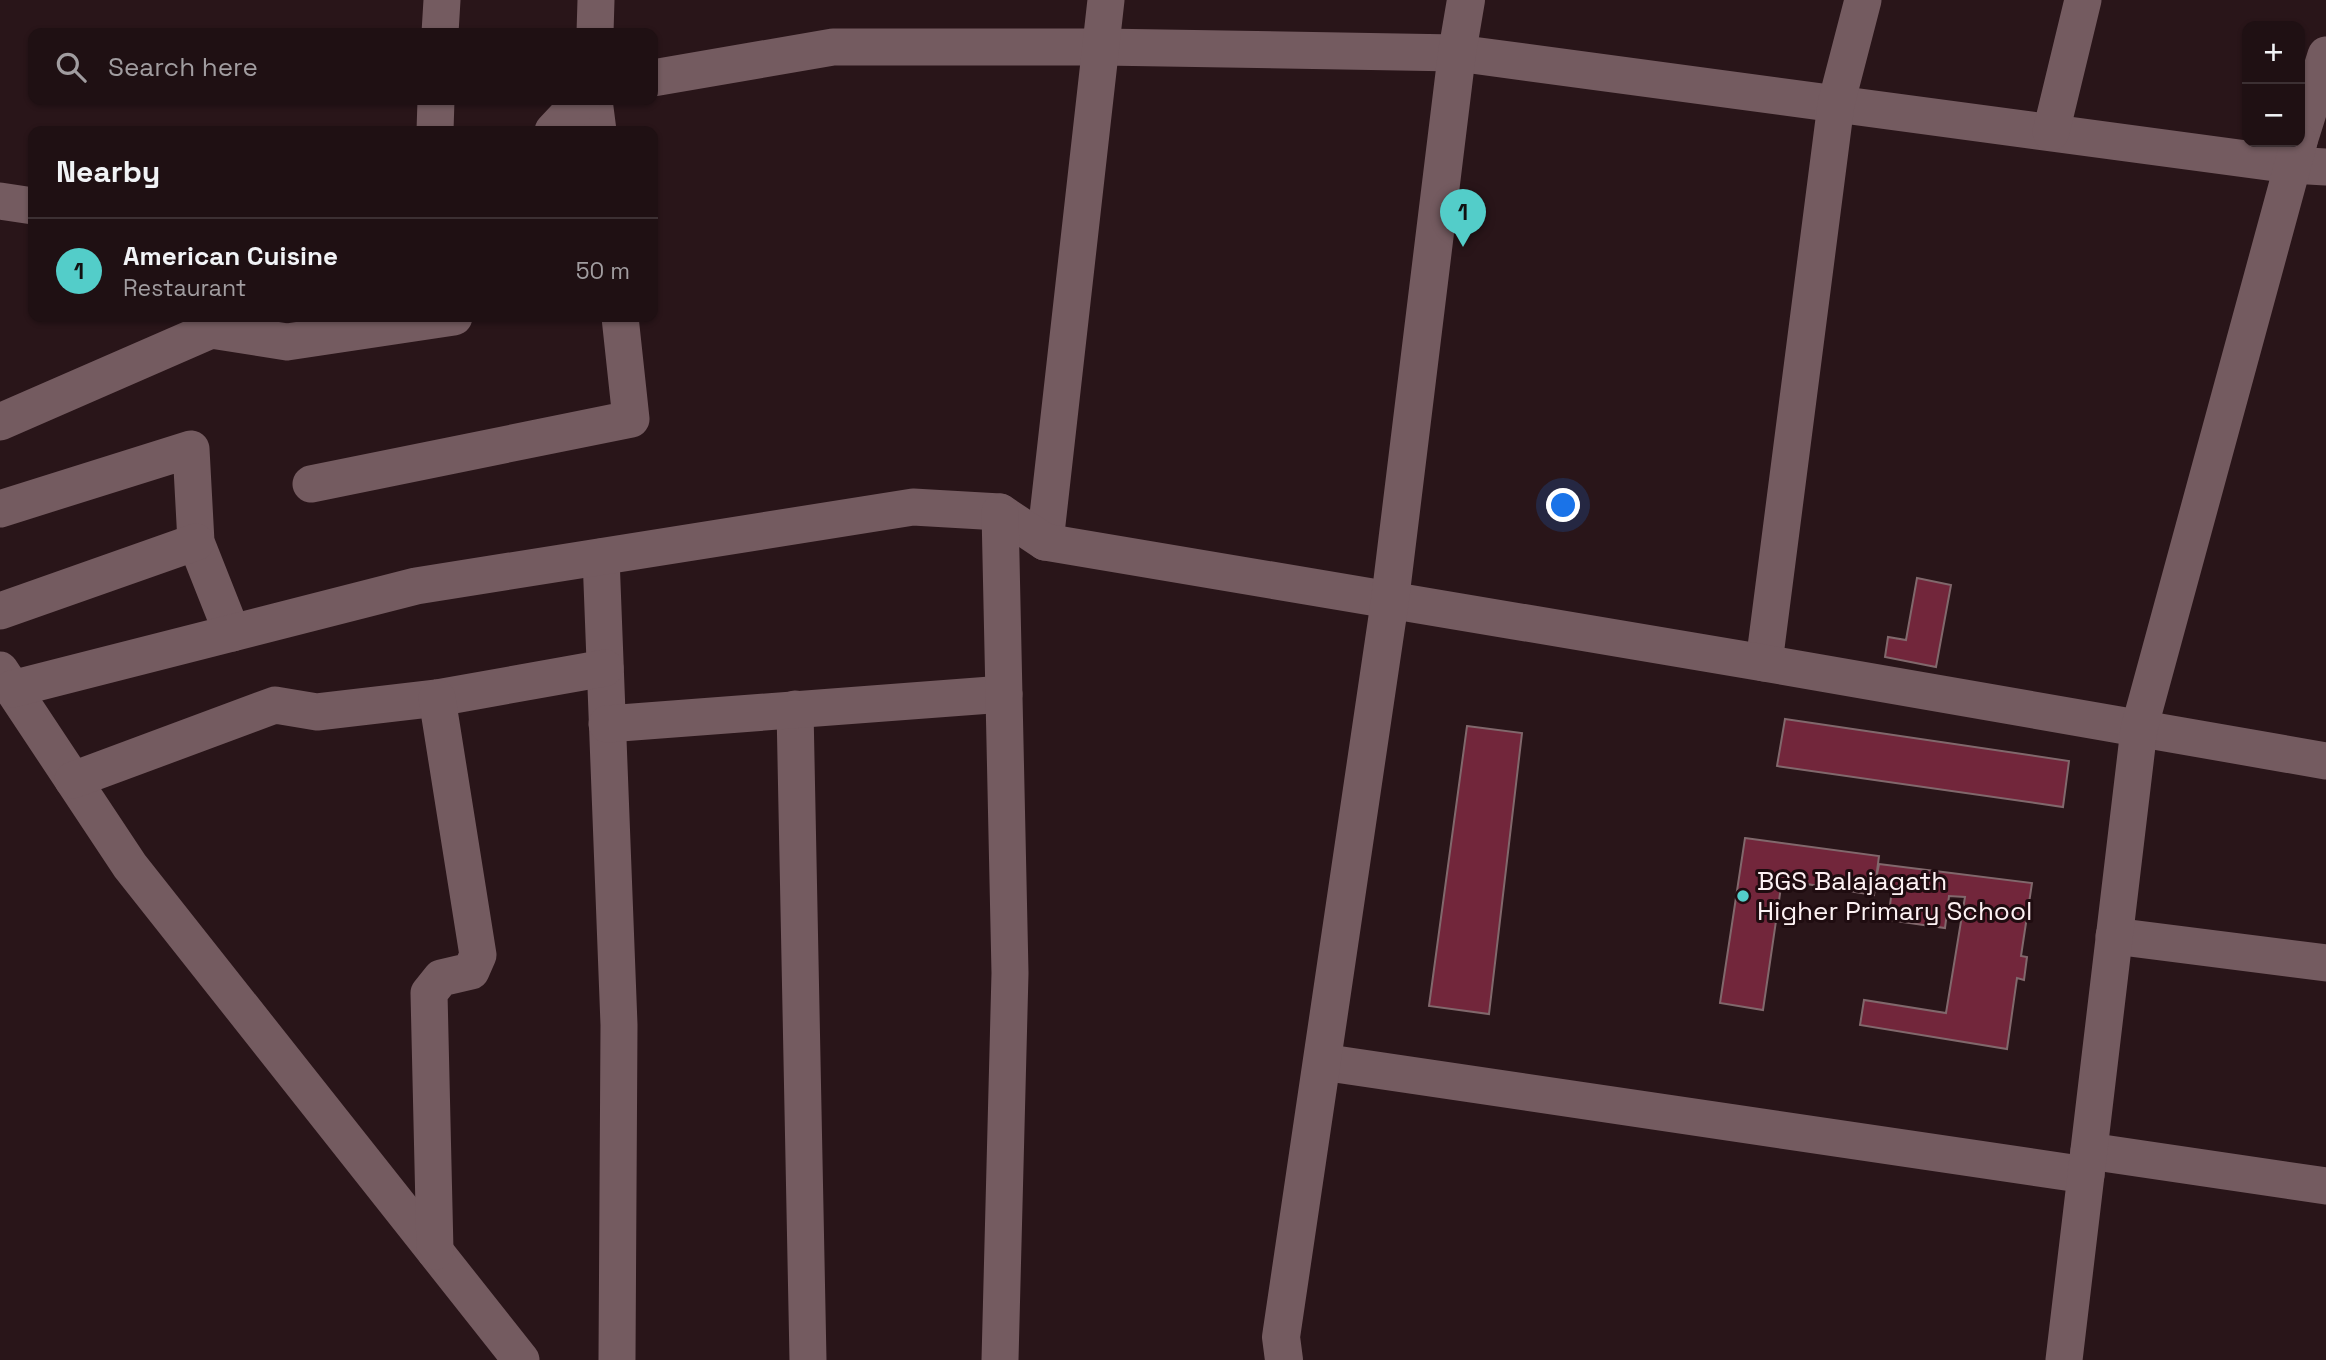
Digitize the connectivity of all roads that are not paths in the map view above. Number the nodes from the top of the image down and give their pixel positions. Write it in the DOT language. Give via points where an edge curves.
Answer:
graph roads {
  1 [pos="442,0"];
  2 [pos="596,0"];
  3 [pos="1106,0"];
  4 [pos="1466,0"];
  5 [pos="1863,0"];
  6 [pos="2083,0"];
  7 [pos="440,28"];
  8 [pos="595,28"];
  9 [pos="1102,47"];
  10 [pos="1457,53"];
  11 [pos="2326,55"];
  12 [pos="658,77"];
  13 [pos="1836,104"];
  14 [pos="436,105"];
  15 [pos="577,105"];
  16 [pos="595,105"];
  17 [pos="435,126"];
  18 [pos="557,126"];
  19 [pos="597,126"];
  20 [pos="2051,132"];
  21 [pos="2304,153"];
  22 [pos="0,201"];
  23 [pos="28,205"];
  24 [pos="421,322"];
  25 [pos="621,322"];
  26 [pos="0,422"];
  27 [pos="311,484"];
  28 [pos="0,509"];
  29 [pos="1000,512"];
  30 [pos="196,542"];
  31 [pos="1045,542"];
  32 [pos="601,557"];
  33 [pos="1390,600"];
  34 [pos="0,611"];
  35 [pos="232,633"];
  36 [pos="1764,663"];
  37 [pos="605,668"];
  38 [pos="6,680"];
  39 [pos="1004,694"];
  40 [pos="437,698"];
  41 [pos="795,709"];
  42 [pos="607,724"];
  43 [pos="2139,729"];
  44 [pos="2326,761"];
  45 [pos="73,780"];
  46 [pos="2115,936"];
  47 [pos="2326,963"];
  48 [pos="1322,1062"];
  49 [pos="2088,1163"];
  50 [pos="2326,1186"];
  51 [pos="435,1251"];
  52 [pos="521,1360"];
  53 [pos="617,1360"];
  54 [pos="808,1360"];
  55 [pos="1000,1360"];
  56 [pos="1284,1360"];
  57 [pos="2064,1360"];
  1 -- 7 [label="street"];
  2 -- 8 [label="street"];
  3 -- 9 [label="street"];
  4 -- 10 [label="main road"];
  5 -- 13 [label="street"];
  6 -- 20 [label="street"];
  9 -- 10 [label="street"];
  9 -- 12 [label="street" via="832,47"];
  9 -- 31 [label="street"];
  10 -- 13 [label="street"];
  10 -- 33 [label="main road"];
  11 -- 21 [label="street"];
  13 -- 20 [label="street"];
  13 -- 36 [label="street"];
  14 -- 17 [label="street"];
  15 -- 18 [label="street"];
  16 -- 19 [label="street"];
  20 -- 21 [label="street"];
  21 -- 43 [label="street"];
  22 -- 23 [label="street"];
  24 -- 26 [label="street" via="287,342 211,330"];
  25 -- 27 [label="street" via="631,419"];
  28 -- 30 [label="street" via="191,449"];
  29 -- 31 [label="street"];
  29 -- 32 [label="street" via="913,507"];
  29 -- 39 [label="street"];
  30 -- 34 [label="street"];
  30 -- 35 [label="street"];
  31 -- 33 [label="street"];
  32 -- 35 [label="street" via="416,586"];
  32 -- 37 [label="street"];
  33 -- 36 [label="street"];
  33 -- 48 [label="main road"];
  35 -- 38 [label="street"];
  36 -- 43 [label="street"];
  37 -- 40 [label="street"];
  37 -- 42 [label="street"];
  38 -- 45 [label="street"];
  39 -- 41 [label="street"];
  39 -- 55 [label="street" via="1010,973"];
  40 -- 45 [label="street" via="317,712 275,705"];
  40 -- 51 [label="street" via="478,955 471,971 441,978 429,993"];
  41 -- 42 [label="street"];
  41 -- 54 [label="street"];
  42 -- 53 [label="street" via="619,1025"];
  43 -- 44 [label="street"];
  43 -- 46 [label="street"];
  45 -- 51 [label="street" via="130,866"];
  46 -- 47 [label="street"];
  46 -- 49 [label="street"];
  48 -- 49 [label="street"];
  48 -- 56 [label="main road" via="1281,1337"];
  49 -- 50 [label="street"];
  49 -- 57 [label="street"];
  51 -- 52 [label="street"];
}
